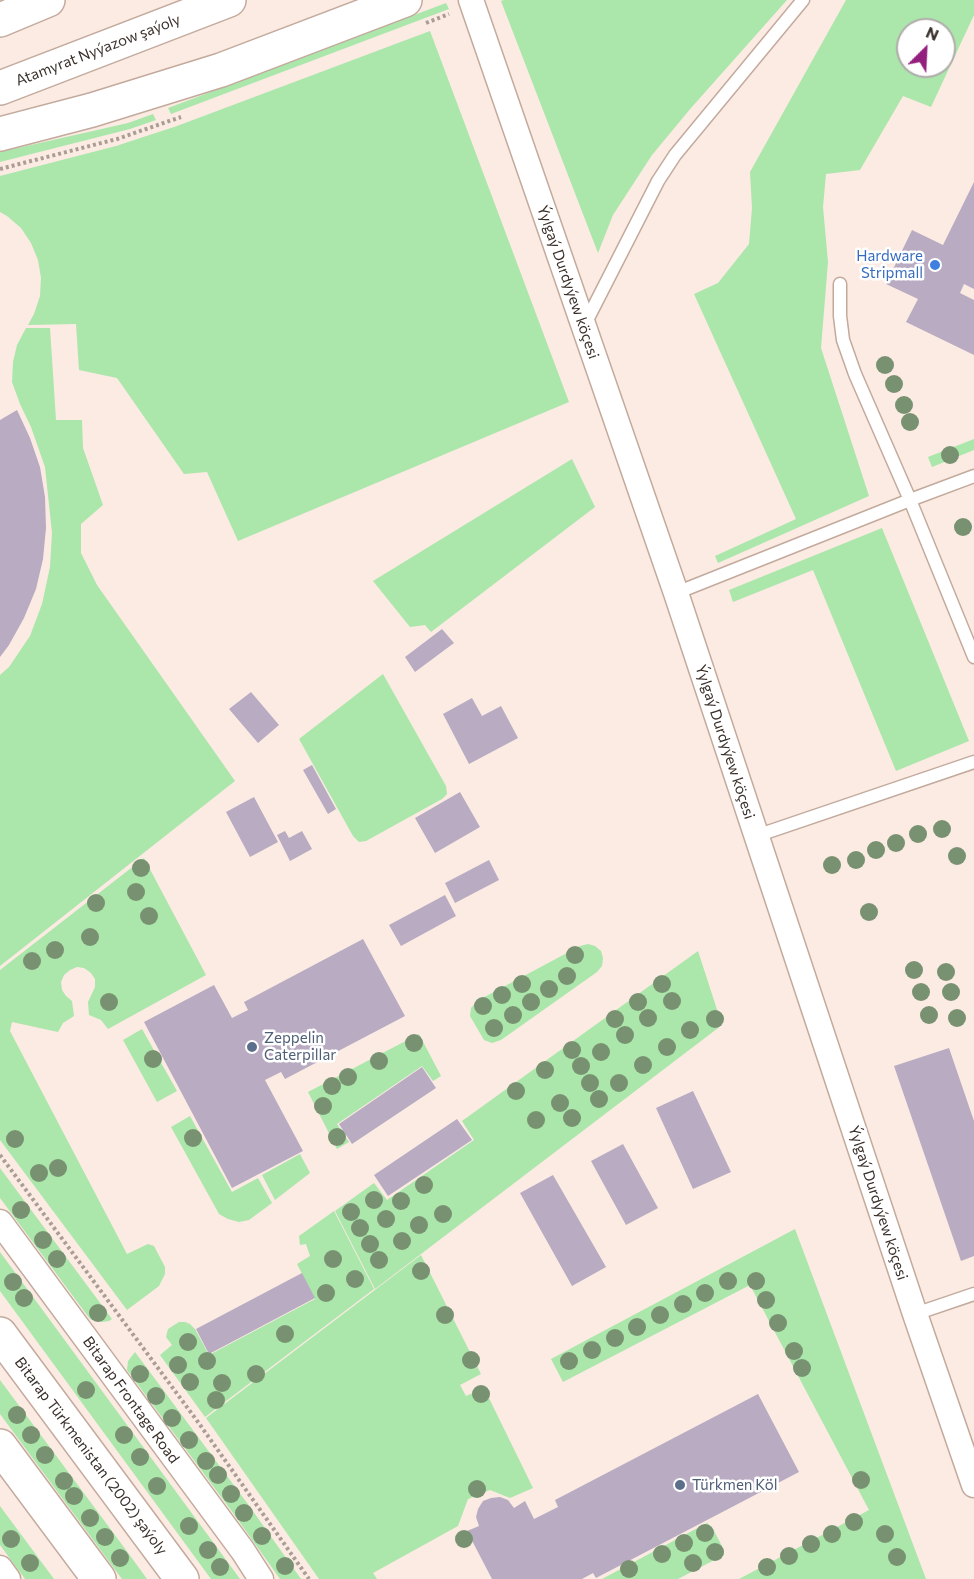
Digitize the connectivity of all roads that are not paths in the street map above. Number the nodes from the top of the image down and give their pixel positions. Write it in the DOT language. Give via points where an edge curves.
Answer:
graph roads {
  1 [pos="48,0"];
  2 [pos="229,0"];
  3 [pos="405,0"];
  4 [pos="471,0"];
  5 [pos="803,0"];
  6 [pos="0,20"];
  7 [pos="0,88"];
  8 [pos="0,134"];
  9 [pos="840,284"];
  10 [pos="583,327"];
  11 [pos="974,476"];
  12 [pos="910,500"];
  13 [pos="676,593"];
  14 [pos="974,657"];
  15 [pos="974,762"];
  16 [pos="756,836"];
  17 [pos="0,1222"];
  18 [pos="974,1294"];
  19 [pos="915,1314"];
  20 [pos="0,1334"];
  21 [pos="0,1446"];
  22 [pos="974,1485"];
  23 [pos="0,1568"];
  24 [pos="8,1579"];
  25 [pos="99,1579"];
  26 [pos="182,1579"];
  27 [pos="261,1579"];
  1 -- 6 [label="main road"];
  2 -- 7 [label="main road, Atamyrat Nyýazow şaýoly"];
  3 -- 8 [label="main road" via="221,70"];
  4 -- 10 [label="street, Ýylgaý Durdyýew köçesi"];
  5 -- 10 [label="lane" via="675,155"];
  9 -- 12 [label="lane" via="843,340"];
  10 -- 13 [label="street, Ýylgaý Durdyýew köçesi"];
  11 -- 12 [label="lane"];
  12 -- 13 [label="lane"];
  12 -- 14 [label="lane"];
  13 -- 16 [label="street, Ýylgaý Durdyýew köçesi"];
  15 -- 16 [label="lane"];
  16 -- 19 [label="street, Ýylgaý Durdyýew köçesi"];
  17 -- 27 [label="street, Bitarap Frontage Road"];
  18 -- 19 [label="lane"];
  19 -- 22 [label="street, Ýylgaý Durdyýew köçesi"];
  20 -- 26 [label="main road, Bitarap Türkmenistan (2002) şaýoly"];
  21 -- 25 [label="main road"];
  23 -- 24 [label="street"];
}
